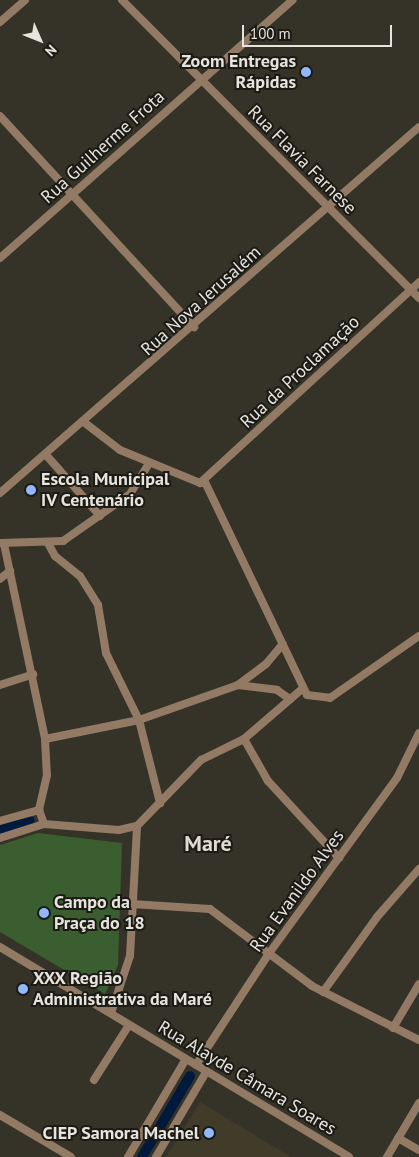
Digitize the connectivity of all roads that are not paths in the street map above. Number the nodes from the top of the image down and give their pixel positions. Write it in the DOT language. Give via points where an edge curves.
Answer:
graph roads {
  1 [pos="24,0"];
  2 [pos="122,0"];
  3 [pos="293,0"];
  4 [pos="0,22"];
  5 [pos="200,80"];
  6 [pos="0,116"];
  7 [pos="419,127"];
  8 [pos="71,195"];
  9 [pos="328,207"];
  10 [pos="0,258"];
  11 [pos="419,282"];
  12 [pos="410,290"];
  13 [pos="419,298"];
  14 [pos="194,327"];
  15 [pos="85,423"];
  16 [pos="46,456"];
  17 [pos="149,463"];
  18 [pos="202,482"];
  19 [pos="0,494"];
  20 [pos="100,516"];
  21 [pos="2,543"];
  22 [pos="48,543"];
  23 [pos="10,571"];
  24 [pos="0,579"];
  25 [pos="419,636"];
  26 [pos="283,644"];
  27 [pos="34,674"];
  28 [pos="0,684"];
  29 [pos="238,685"];
  30 [pos="302,689"];
  31 [pos="290,699"];
  32 [pos="139,720"];
  33 [pos="418,738"];
  34 [pos="45,739"];
  35 [pos="244,739"];
  36 [pos="160,803"];
  37 [pos="39,810"];
  38 [pos="0,821"];
  39 [pos="44,824"];
  40 [pos="137,826"];
  41 [pos="0,838"];
  42 [pos="339,858"];
  43 [pos="419,869"];
  44 [pos="132,904"];
  45 [pos="0,947"];
  46 [pos="270,952"];
  47 [pos="419,984"];
  48 [pos="323,992"];
  49 [pos="111,1014"];
  50 [pos="129,1024"];
  51 [pos="393,1028"];
  52 [pos="419,1040"];
  53 [pos="186,1059"];
  54 [pos="196,1065"];
  55 [pos="206,1072"];
  56 [pos="94,1080"];
  57 [pos="418,1103"];
  58 [pos="0,1115"];
  59 [pos="398,1138"];
  60 [pos="419,1150"];
  61 [pos="71,1157"];
  62 [pos="128,1157"];
  63 [pos="156,1157"];
  64 [pos="349,1157"];
  65 [pos="387,1157"];
  1 -- 4 [label="street"];
  2 -- 5 [label="street, Rua Flavia Farnese"];
  3 -- 5 [label="street, Rua Guilherme Frota"];
  5 -- 8 [label="street, Rua Guilherme Frota"];
  5 -- 9 [label="street, Rua Flavia Farnese"];
  6 -- 8 [label="street"];
  7 -- 9 [label="street, Rua Nova Jerusalém"];
  8 -- 10 [label="street, Rua Guilherme Frota"];
  8 -- 14 [label="street"];
  9 -- 12 [label="street, Rua Flavia Farnese"];
  9 -- 14 [label="street, Rua Nova Jerusalém"];
  11 -- 12 [label="street, Rua da Proclamação"];
  12 -- 13 [label="street, Rua Flavia Farnese"];
  12 -- 18 [label="street, Rua da Proclamação"];
  14 -- 15 [label="street, Rua Nova Jerusalém"];
  15 -- 16 [label="street, Rua Nova Jerusalém"];
  15 -- 17 [label="street" via="103,441"];
  16 -- 19 [label="street, Rua Nova Jerusalém"];
  16 -- 20 [label="street"];
  17 -- 18 [label="street"];
  17 -- 20 [label="street" via="130,494"];
  18 -- 26 [label="street"];
  20 -- 22 [label="street" via="63,541"];
  21 -- 22 [label="street"];
  21 -- 23 [label="street"];
  22 -- 32 [label="street" via="55,556 80,576 98,605 106,654"];
  23 -- 24 [label="street"];
  23 -- 27 [label="street"];
  25 -- 30 [label="street" via="330,698 312,698"];
  26 -- 29 [label="street" via="266,664"];
  26 -- 30 [label="street"];
  27 -- 28 [label="street"];
  27 -- 34 [label="street"];
  29 -- 31 [label="street" via="277,690"];
  29 -- 32 [label="street"];
  30 -- 31 [label="street"];
  31 -- 35 [label="street"];
  32 -- 34 [label="street"];
  32 -- 36 [label="street"];
  33 -- 42 [label="street, Rua Evanildo Alves" via="397,778"];
  34 -- 37 [label="street" via="47,776"];
  35 -- 36 [label="street" via="201,760"];
  35 -- 42 [label="street" via="268,781"];
  36 -- 40 [label="street"];
  37 -- 38 [label="street"];
  37 -- 39 [label="street"];
  39 -- 40 [label="street" via="119,830"];
  39 -- 41 [label="street"];
  40 -- 44 [label="street"];
  42 -- 46 [label="street, Rua Evanildo Alves"];
  43 -- 48 [label="street" via="377,917"];
  44 -- 46 [label="street" via="210,909"];
  44 -- 49 [label="street" via="128,965"];
  45 -- 49 [label="street, Rua Alayde Câmara Soares"];
  46 -- 48 [label="street"];
  46 -- 54 [label="street, Rua Evanildo Alves"];
  47 -- 51 [label="street"];
  48 -- 51 [label="street"];
  49 -- 50 [label="street, Rua Alayde Câmara Soares"];
  50 -- 53 [label="street, Rua Alayde Câmara Soares"];
  50 -- 56 [label="street"];
  51 -- 52 [label="street"];
  53 -- 54 [label="street, Rua Alayde Câmara Soares"];
  53 -- 62 [label="street"];
  54 -- 55 [label="street, Rua Alayde Câmara Soares"];
  55 -- 63 [label="street"];
  55 -- 64 [label="street, Rua Alayde Câmara Soares"];
  57 -- 59 [label="street"];
  58 -- 61 [label="street"];
  59 -- 60 [label="street"];
  59 -- 65 [label="street"];
}
